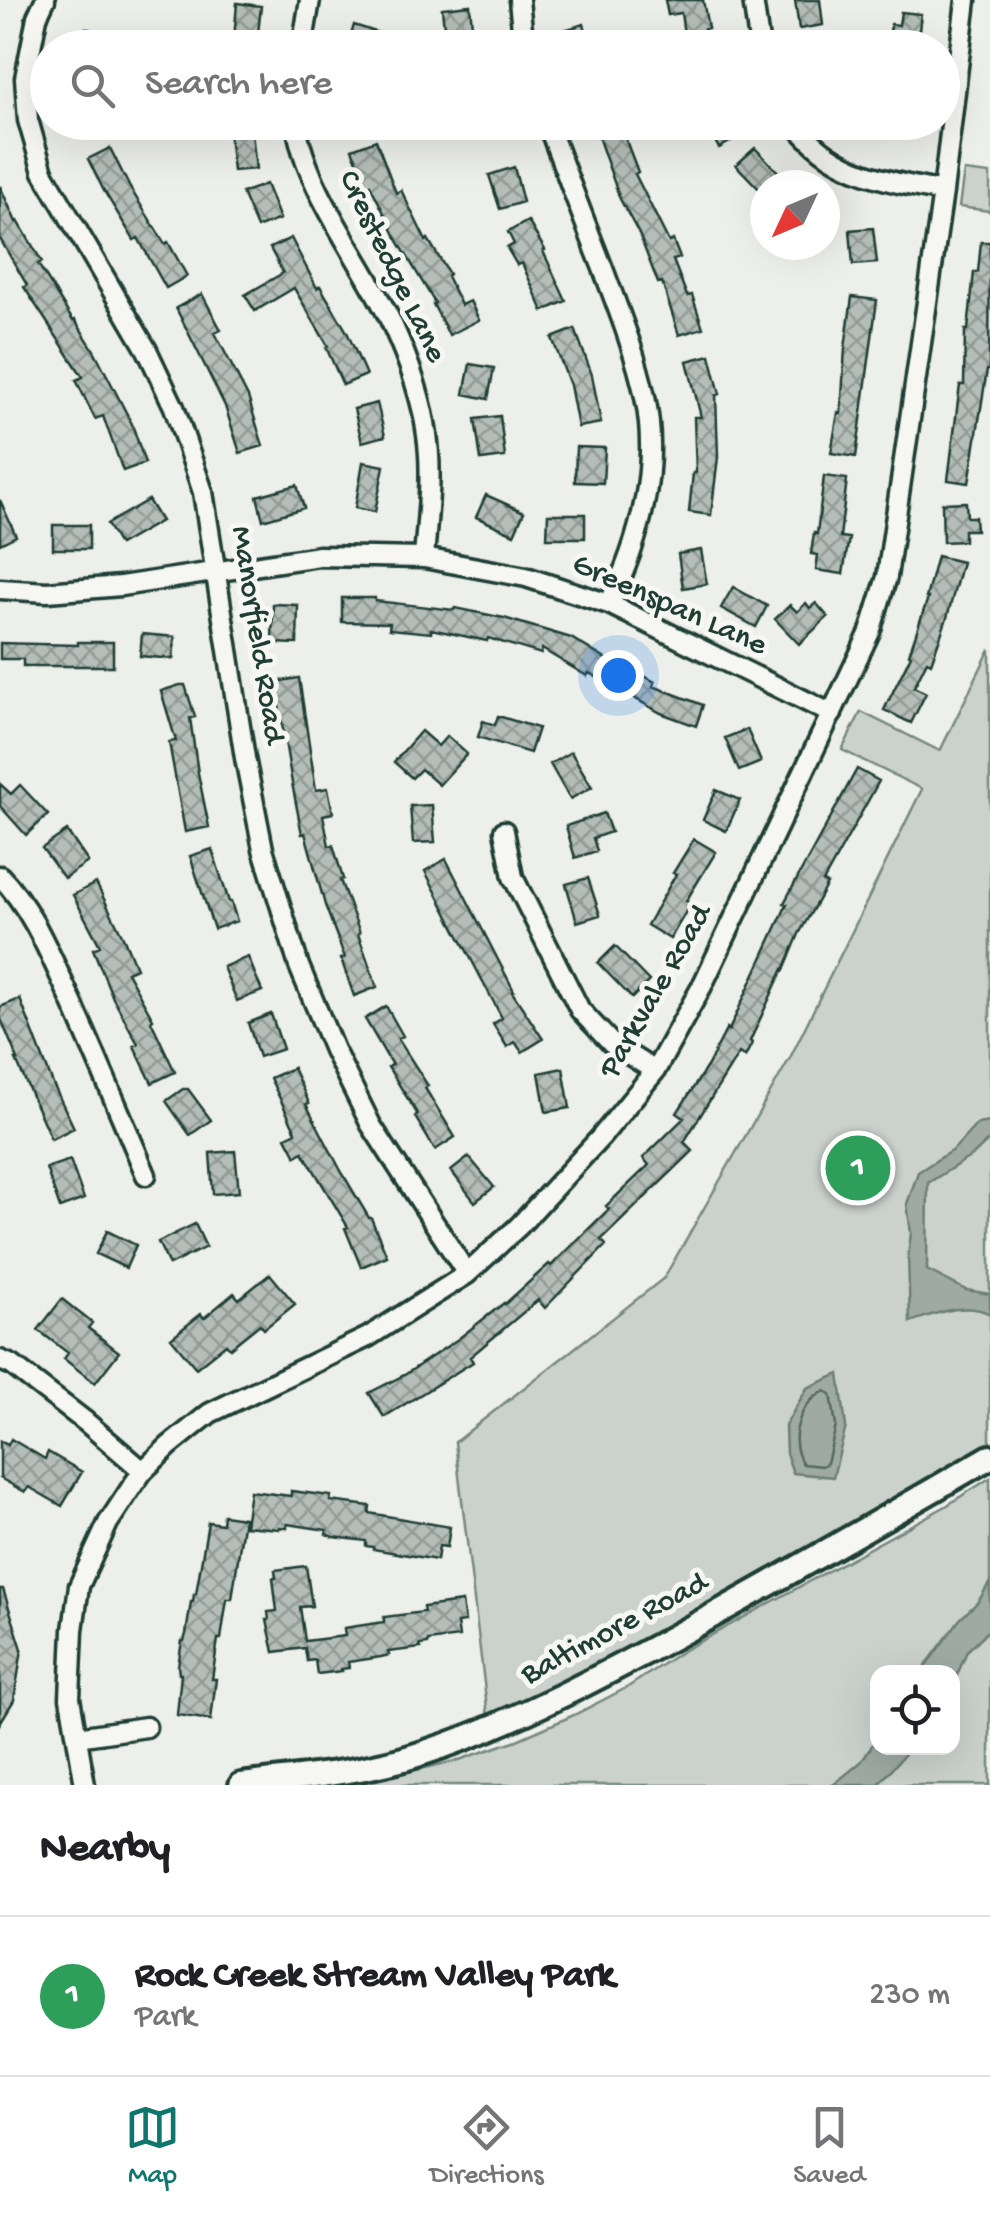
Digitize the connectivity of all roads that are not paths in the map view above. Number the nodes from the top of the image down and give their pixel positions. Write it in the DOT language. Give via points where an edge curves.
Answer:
graph roads {
  1 [pos="44,0"];
  2 [pos="310,0"];
  3 [pos="520,0"];
  4 [pos="753,0"];
  5 [pos="966,0"];
  6 [pos="34,30"];
  7 [pos="305,30"];
  8 [pos="522,30"];
  9 [pos="757,30"];
  10 [pos="960,50"];
  11 [pos="30,51"];
  12 [pos="30,127"];
  13 [pos="34,140"];
  14 [pos="301,140"];
  15 [pos="553,140"];
  16 [pos="812,140"];
  17 [pos="949,140"];
  18 [pos="943,192"];
  19 [pos="424,558"];
  20 [pos="216,570"];
  21 [pos="0,589"];
  22 [pos="608,604"];
  23 [pos="832,714"];
  24 [pos="504,831"];
  25 [pos="0,876"];
  26 [pos="654,1071"];
  27 [pos="146,1175"];
  28 [pos="467,1274"];
  29 [pos="0,1360"];
  30 [pos="990,1457"];
  31 [pos="143,1471"];
  32 [pos="146,1726"];
  33 [pos="77,1737"];
  34 [pos="85,1785"];
  35 [pos="241,1785"];
  1 -- 6 [label="street, Manorfield Road"];
  2 -- 7 [label="street"];
  3 -- 8 [label="street"];
  4 -- 9 [label="street"];
  5 -- 10 [label="street, Parkvale Road"];
  11 -- 12 [label="street, Manorfield Road" via="25,78"];
  13 -- 20 [label="street, Manorfield Road" via="43,172 174,407 203,492"];
  14 -- 19 [label="street, Crestedge Lane" via="313,178 415,382 430,468"];
  15 -- 22 [label="street" via="629,336 646,400 645,504 628,566"];
  16 -- 18 [label="street" via="853,170"];
  17 -- 18 [label="street, Parkvale Road"];
  18 -- 23 [label="street, Parkvale Road" via="887,576"];
  19 -- 20 [label="street, Greenspan Lane" via="319,556"];
  19 -- 22 [label="street, Greenspan Lane" via="526,577"];
  20 -- 21 [label="street, Greenspan Lane" via="121,586"];
  20 -- 28 [label="street, Manorfield Road" via="263,849 299,966 371,1125"];
  22 -- 23 [label="street, Greenspan Lane"];
  23 -- 26 [label="street, Parkvale Road" via="702,986"];
  24 -- 26 [label="street" via="512,877 580,1010 612,1044"];
  25 -- 27 [label="street" via="39,932"];
  26 -- 28 [label="street, Parkvale Road" via="602,1137"];
  28 -- 31 [label="street, Parkvale Road" via="368,1337 210,1413"];
  29 -- 31 [label="street"];
  30 -- 35 [label="street, Baltimore Road" via="524,1714 418,1755"];
  31 -- 33 [label="street, Parkvale Road" via="78,1586 70,1698"];
  32 -- 33 [label="street"];
  33 -- 34 [label="street, Parkvale Road"];
}
